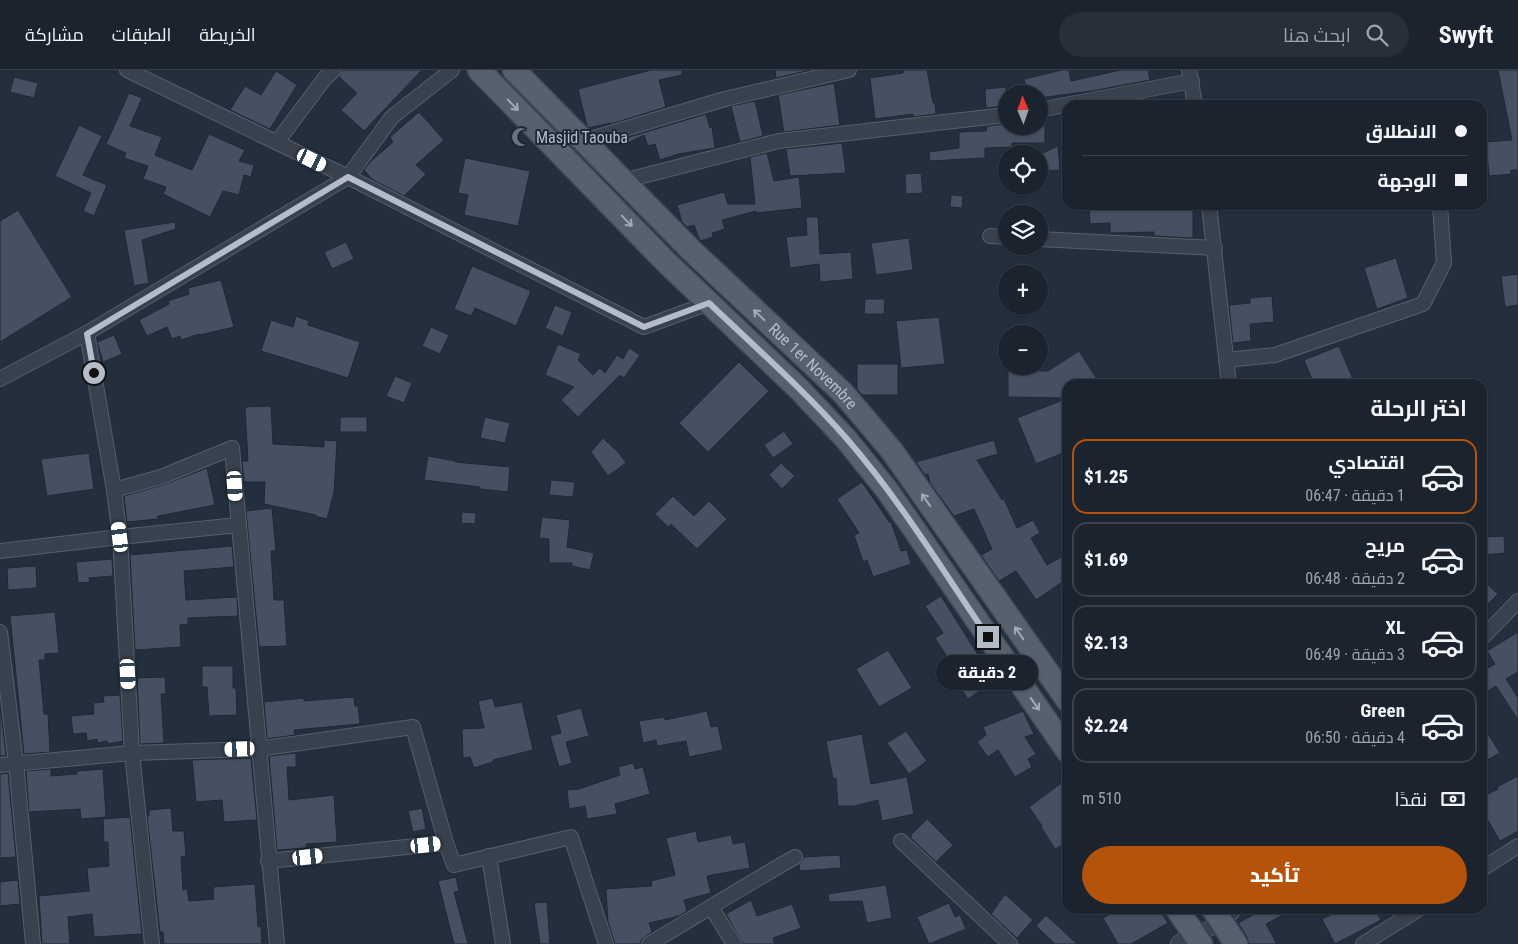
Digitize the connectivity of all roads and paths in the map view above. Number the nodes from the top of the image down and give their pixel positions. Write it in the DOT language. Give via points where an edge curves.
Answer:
graph roads {
  1 [pos="127,70"];
  2 [pos="334,70"];
  3 [pos="452,70"];
  4 [pos="479,70"];
  5 [pos="514,70"];
  6 [pos="848,70"];
  7 [pos="1191,75"];
  8 [pos="1082,100"];
  9 [pos="1194,100"];
  10 [pos="1062,105"];
  11 [pos="1048,108"];
  12 [pos="998,116"];
  13 [pos="584,141"];
  14 [pos="277,142"];
  15 [pos="348,177"];
  16 [pos="623,181"];
  17 [pos="1210,210"];
  18 [pos="1440,210"];
  19 [pos="990,236"];
  20 [pos="998,236"];
  21 [pos="1048,239"];
  22 [pos="1215,248"];
  23 [pos="709,303"];
  24 [pos="87,334"];
  25 [pos="1226,360"];
  26 [pos="1228,379"];
  27 [pos="0,380"];
  28 [pos="114,490"];
  29 [pos="238,524"];
  30 [pos="120,537"];
  31 [pos="0,551"];
  32 [pos="1518,600"];
  33 [pos="0,632"];
  34 [pos="1487,633"];
  35 [pos="1062,693"];
  36 [pos="1062,743"];
  37 [pos="258,749"];
  38 [pos="132,753"];
  39 [pos="16,763"];
  40 [pos="0,765"];
  41 [pos="901,842"];
  42 [pos="446,843"];
  43 [pos="1518,846"];
  44 [pos="489,856"];
  45 [pos="795,857"];
  46 [pos="268,861"];
  47 [pos="1487,866"];
  48 [pos="711,907"];
  49 [pos="1178,914"];
  50 [pos="1222,914"];
  51 [pos="1223,914"];
  52 [pos="1411,914"];
  53 [pos="1192,941"];
  54 [pos="499,943"];
  55 [pos="33,944"];
  56 [pos="152,944"];
  57 [pos="277,944"];
  58 [pos="606,944"];
  59 [pos="649,944"];
  60 [pos="734,944"];
  61 [pos="1010,944"];
  62 [pos="1236,944"];
  63 [pos="1363,944"];
  1 -- 14 [label="street"];
  2 -- 14 [label="street"];
  3 -- 15 [label="street" via="392,117"];
  4 -- 23 [label="main road, one-way"];
  5 -- 13 [label="main road, Rue 1er Novembre"];
  6 -- 13 [label="street" via="725,99"];
  7 -- 8 [label="street"];
  7 -- 9 [label="street"];
  10 -- 11 [label="street"];
  12 -- 16 [label="street" via="779,140"];
  13 -- 16 [label="main road, Rue 1er Novembre"];
  14 -- 15 [label="street"];
  15 -- 23 [label="street" via="644,327"];
  15 -- 24 [label="street"];
  35 -- 16 [label="main road, Rue 1er Novembre, one-way" via="892,452 843,393 732,290"];
  17 -- 22 [label="street"];
  18 -- 25 [label="street" via="1444,263 1423,304 1275,355"];
  19 -- 20 [label="street"];
  21 -- 22 [label="street"];
  22 -- 25 [label="street"];
  23 -- 36 [label="main road, one-way" via="846,439 887,490"];
  24 -- 27 [label="street"];
  24 -- 28 [label="street"];
  25 -- 26 [label="street"];
  28 -- 29 [label="street" via="161,477 232,448"];
  28 -- 30 [label="street"];
  29 -- 30 [label="street"];
  29 -- 37 [label="street"];
  30 -- 31 [label="street"];
  30 -- 38 [label="street"];
  32 -- 34 [label="street"];
  33 -- 39 [label="street"];
  37 -- 38 [label="street"];
  37 -- 42 [label="street" via="413,727"];
  37 -- 46 [label="street"];
  38 -- 39 [label="street"];
  38 -- 56 [label="street"];
  39 -- 40 [label="street"];
  39 -- 55 [label="street"];
  41 -- 61 [label="street"];
  42 -- 44 [label="street" via="454,865"];
  42 -- 46 [label="street"];
  43 -- 47 [label="street"];
  44 -- 54 [label="street"];
  44 -- 58 [label="street" via="571,837"];
  45 -- 48 [label="street"];
  46 -- 57 [label="street"];
  48 -- 59 [label="street"];
  48 -- 60 [label="street"];
  49 -- 53 [label="main road"];
  50 -- 53 [label="street"];
  51 -- 62 [label="main road"];
  52 -- 63 [label="street"];
}
